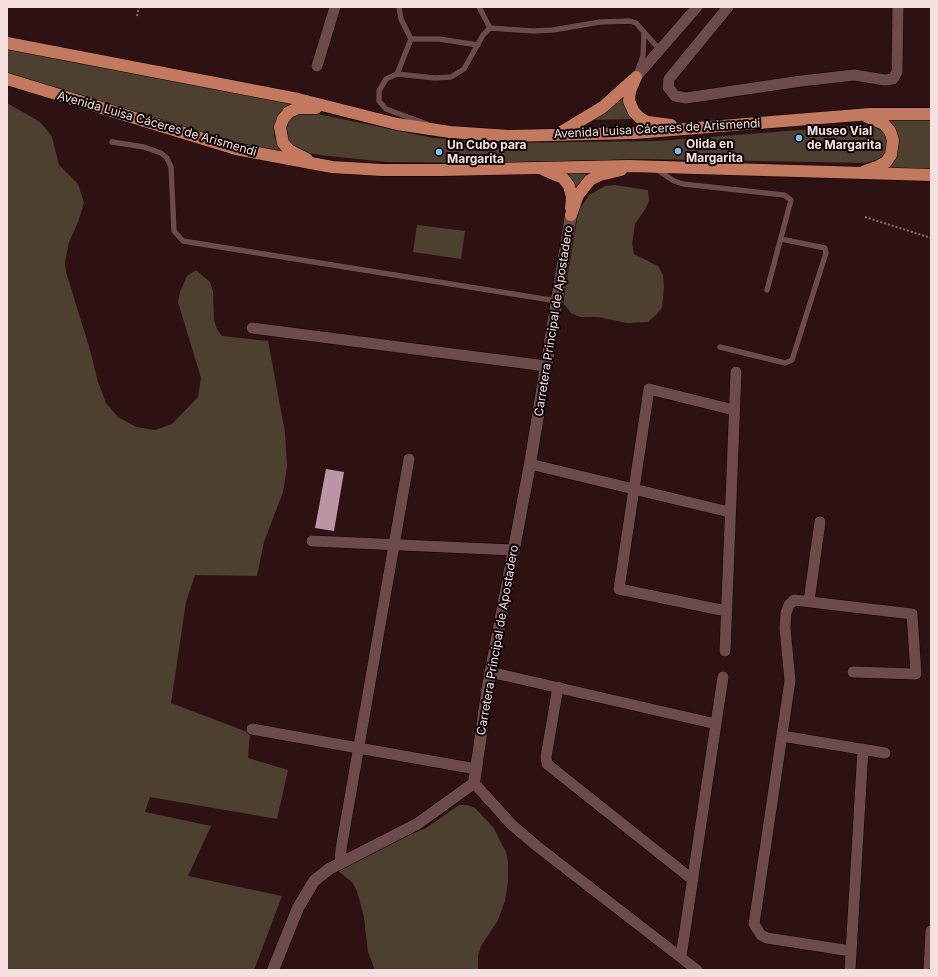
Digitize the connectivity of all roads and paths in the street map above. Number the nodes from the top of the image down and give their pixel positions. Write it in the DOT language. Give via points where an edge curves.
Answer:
graph roads {
  1 [pos="139,7"];
  2 [pos="335,7"];
  3 [pos="399,7"];
  4 [pos="479,7"];
  5 [pos="697,7"];
  6 [pos="728,7"];
  7 [pos="898,7"];
  8 [pos="137,16"];
  9 [pos="490,28"];
  10 [pos="644,32"];
  11 [pos="411,39"];
  12 [pos="7,43"];
  13 [pos="478,45"];
  14 [pos="661,50"];
  15 [pos="317,66"];
  16 [pos="398,74"];
  17 [pos="636,78"];
  18 [pos="7,79"];
  19 [pos="345,111"];
  20 [pos="931,114"];
  21 [pos="854,115"];
  22 [pos="694,128"];
  23 [pos="450,132"];
  24 [pos="557,135"];
  25 [pos="112,142"];
  26 [pos="332,166"];
  27 [pos="650,166"];
  28 [pos="530,167"];
  29 [pos="854,173"];
  30 [pos="931,175"];
  31 [pos="571,215"];
  32 [pos="865,218"];
  33 [pos="931,238"];
  34 [pos="781,239"];
  35 [pos="767,290"];
  36 [pos="557,301"];
  37 [pos="252,328"];
  38 [pos="720,347"];
  39 [pos="546,366"];
  40 [pos="736,372"];
  41 [pos="734,410"];
  42 [pos="408,459"];
  43 [pos="530,464"];
  44 [pos="634,489"];
  45 [pos="729,512"];
  46 [pos="820,522"];
  47 [pos="312,541"];
  48 [pos="394,545"];
  49 [pos="513,550"];
  50 [pos="809,601"];
  51 [pos="726,611"];
  52 [pos="724,651"];
  53 [pos="490,672"];
  54 [pos="853,672"];
  55 [pos="723,676"];
  56 [pos="558,687"];
  57 [pos="716,724"];
  58 [pos="252,729"];
  59 [pos="782,736"];
  60 [pos="358,748"];
  61 [pos="863,749"];
  62 [pos="885,753"];
  63 [pos="476,769"];
  64 [pos="474,783"];
  65 [pos="340,863"];
  66 [pos="693,880"];
  67 [pos="931,931"];
  68 [pos="851,951"];
  69 [pos="681,957"];
  70 [pos="929,969"];
  71 [pos="273,970"];
  72 [pos="697,970"];
  73 [pos="850,970"];
  1 -- 8 [label="path"];
  2 -- 15 [label="street"];
  3 -- 11 [label="lane" via="401,20"];
  4 -- 9 [label="lane"];
  5 -- 14 [label="street"];
  6 -- 7 [label="street" via="669,79 668,87 675,96 686,98 854,75 893,79 897,72"];
  9 -- 10 [label="lane" via="553,30 624,20 636,23"];
  9 -- 13 [label="lane"];
  10 -- 14 [label="lane"];
  10 -- 17 [label="lane" via="642,56"];
  11 -- 13 [label="lane" via="439,39"];
  11 -- 16 [label="lane"];
  12 -- 19 [label="main road, Avenida Luisa Cáceres de Arismendi" via="298,99"];
  13 -- 16 [label="lane" via="464,69 451,77"];
  14 -- 17 [label="street"];
  16 -- 23 [label="lane" via="386,79 379,91 379,101 386,109"];
  17 -- 22 [label="main road" via="630,91 630,101 634,112 641,119"];
  17 -- 24 [label="main road" via="603,106"];
  18 -- 26 [label="main road, Avenida Luisa Cáceres de Arismendi" via="236,150"];
  19 -- 23 [label="main road, Avenida Luisa Cáceres de Arismendi" via="398,124"];
  19 -- 26 [label="main road" via="298,108 289,112 280,127 283,143 289,150"];
  20 -- 21 [label="main road, Avenida Luisa Cáceres de Arismendi"];
  21 -- 22 [label="main road, Avenida Luisa Cáceres de Arismendi"];
  21 -- 29 [label="main road" via="884,124 893,140 891,155 886,162"];
  22 -- 24 [label="main road, Avenida Luisa Cáceres de Arismendi"];
  23 -- 24 [label="main road, Avenida Luisa Cáceres de Arismendi" via="509,136"];
  25 -- 36 [label="lane" via="144,147 162,153 167,158 171,167 174,231 183,241"];
  26 -- 28 [label="main road, Avenida Luisa Cáceres de Arismendi" via="382,170"];
  27 -- 28 [label="main road, Avenida Luisa Cáceres de Arismendi"];
  27 -- 29 [label="main road, Avenida Luisa Cáceres de Arismendi"];
  27 -- 31 [label="main road" via="613,172 590,180 578,195"];
  27 -- 34 [label="lane" via="683,184 784,194 791,200"];
  28 -- 31 [label="main road" via="563,178 572,197"];
  29 -- 30 [label="main road, Avenida Luisa Cáceres de Arismendi"];
  31 -- 36 [label="street, Carretera Principal de Apostadero"];
  32 -- 33 [label="path"];
  34 -- 35 [label="lane"];
  34 -- 38 [label="lane" via="825,248 826,253 792,360 785,363"];
  36 -- 39 [label="street, Carretera Principal de Apostadero"];
  37 -- 39 [label="street"];
  39 -- 43 [label="street, Carretera Principal de Apostadero"];
  40 -- 41 [label="street"];
  41 -- 44 [label="street" via="649,389"];
  41 -- 45 [label="street"];
  42 -- 48 [label="street"];
  43 -- 44 [label="street"];
  43 -- 49 [label="street, Carretera Principal de Apostadero"];
  44 -- 45 [label="street"];
  44 -- 51 [label="street" via="619,589"];
  45 -- 51 [label="street"];
  46 -- 50 [label="street"];
  47 -- 48 [label="street"];
  48 -- 49 [label="street"];
  48 -- 60 [label="street"];
  49 -- 53 [label="street, Carretera Principal de Apostadero"];
  50 -- 54 [label="street" via="912,614 916,674"];
  50 -- 59 [label="street" via="794,600 786,613 790,681"];
  51 -- 52 [label="street"];
  53 -- 56 [label="street"];
  53 -- 63 [label="street, Carretera Principal de Apostadero"];
  55 -- 57 [label="street"];
  56 -- 57 [label="street"];
  56 -- 66 [label="street" via="547,764"];
  57 -- 66 [label="street"];
  58 -- 60 [label="street"];
  59 -- 61 [label="street"];
  59 -- 68 [label="street" via="754,924 761,935 775,940"];
  60 -- 63 [label="street"];
  60 -- 65 [label="street"];
  61 -- 62 [label="street"];
  61 -- 68 [label="street"];
  63 -- 64 [label="street, Carretera Principal de Apostadero"];
  64 -- 65 [label="street" via="417,824"];
  64 -- 69 [label="street" via="512,825"];
  65 -- 71 [label="street" via="314,882 298,908"];
  66 -- 69 [label="street"];
  67 -- 70 [label="street"];
  68 -- 73 [label="street"];
  69 -- 72 [label="street"];
}
